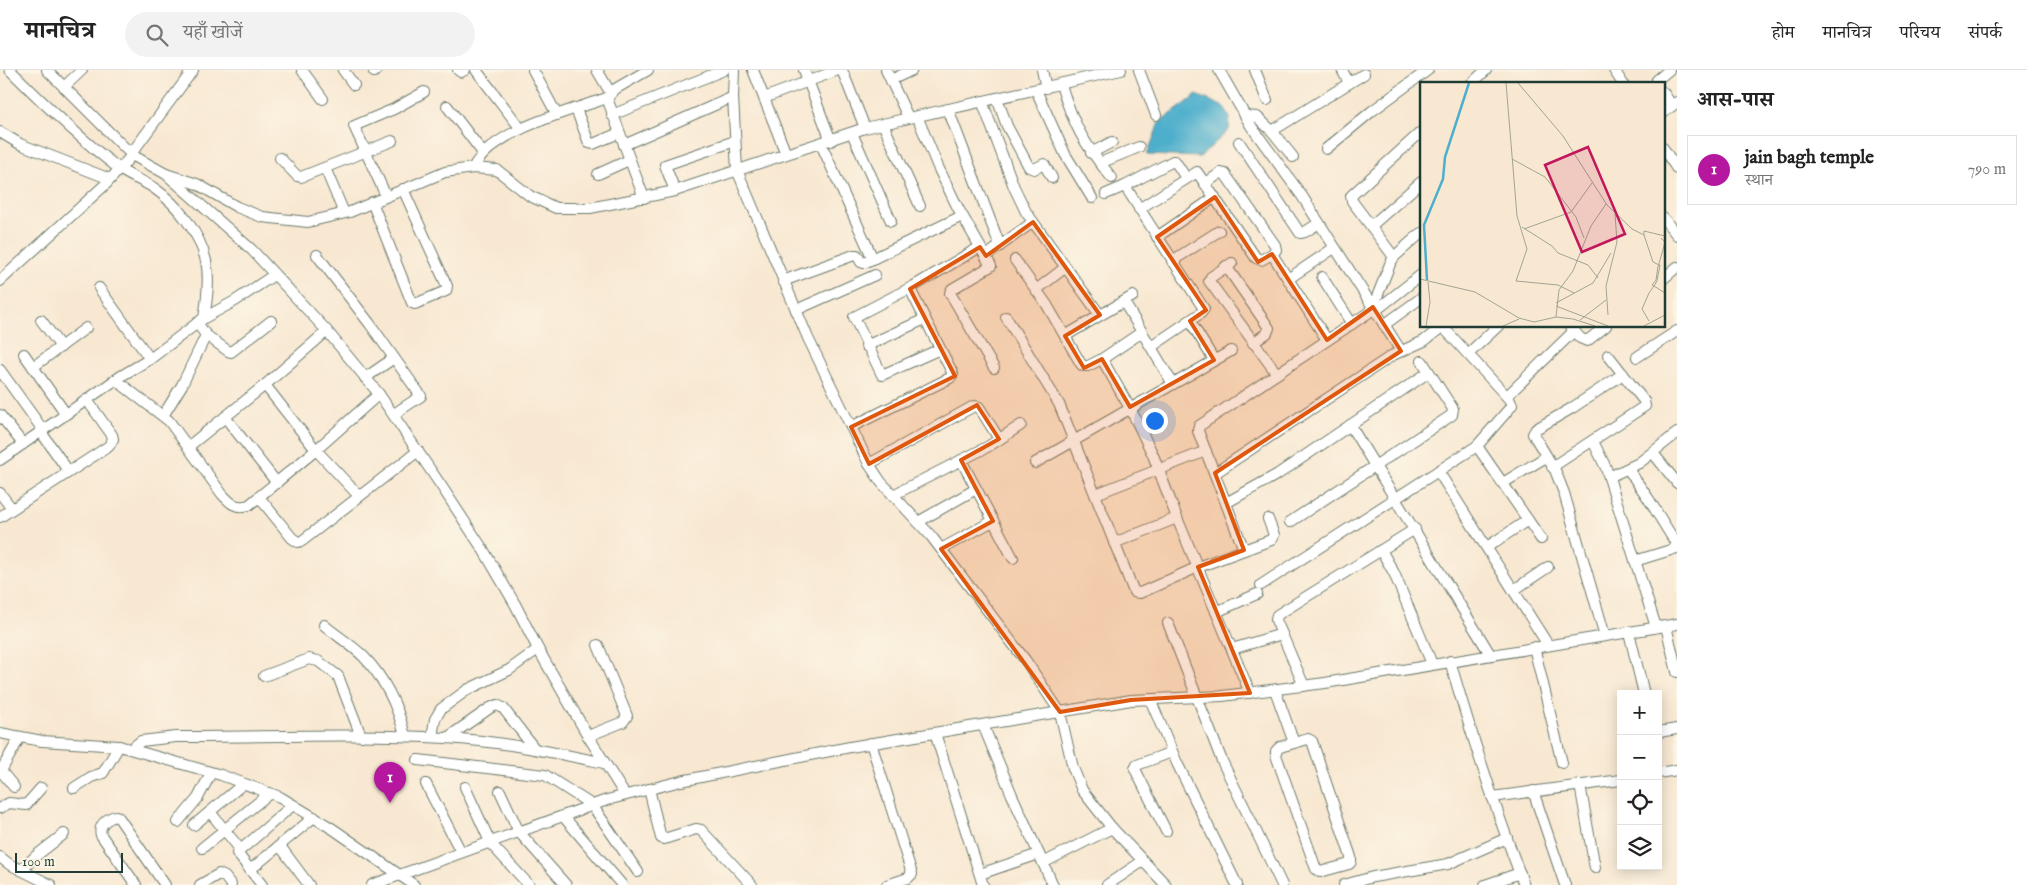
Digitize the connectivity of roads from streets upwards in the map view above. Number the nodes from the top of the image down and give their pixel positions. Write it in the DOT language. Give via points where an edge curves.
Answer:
graph roads {
  1 [pos="10,70"];
  2 [pos="46,70"];
  3 [pos="82,70"];
  4 [pos="193,70"];
  5 [pos="302,70"];
  6 [pos="343,70"];
  7 [pos="458,70"];
  8 [pos="465,70"];
  9 [pos="476,70"];
  10 [pos="533,70"];
  11 [pos="597,70"];
  12 [pos="648,70"];
  13 [pos="724,70"];
  14 [pos="734,70"];
  15 [pos="753,70"];
  16 [pos="804,70"];
  17 [pos="838,70"];
  18 [pos="842,70"];
  19 [pos="886,70"];
  20 [pos="912,70"];
  21 [pos="1042,70"];
  22 [pos="1121,70"];
  23 [pos="1139,70"];
  24 [pos="1218,70"];
  25 [pos="1255,70"];
  26 [pos="1342,70"];
  27 [pos="1428,70"];
  28 [pos="1486,70"];
  29 [pos="1614,70"];
  30 [pos="1669,70"];
  31 [pos="1364,74"];
  32 [pos="891,80"];
  33 [pos="808,82"];
  34 [pos="1473,82"];
  35 [pos="1622,82"];
  36 [pos="1658,82"];
  37 [pos="1349,83"];
  38 [pos="354,85"];
  39 [pos="1060,85"];
  40 [pos="64,87"];
  41 [pos="1041,89"];
  42 [pos="424,92"];
  43 [pos="1664,93"];
  44 [pos="608,95"];
  45 [pos="733,97"];
  46 [pos="764,98"];
  47 [pos="997,98"];
  48 [pos="323,99"];
  49 [pos="1267,100"];
  50 [pos="982,101"];
  51 [pos="1675,104"];
  52 [pos="447,106"];
  53 [pos="576,109"];
  54 [pos="948,109"];
  55 [pos="1664,112"];
  56 [pos="557,115"];
  57 [pos="612,115"];
  58 [pos="1156,115"];
  59 [pos="912,116"];
  60 [pos="1246,116"];
  61 [pos="883,124"];
  62 [pos="865,128"];
  63 [pos="521,129"];
  64 [pos="1272,131"];
  65 [pos="619,133"];
  66 [pos="852,133"];
  67 [pos="1420,133"];
  68 [pos="2,136"];
  69 [pos="392,140"];
  70 [pos="735,142"];
  71 [pos="826,142"];
  72 [pos="1112,142"];
  73 [pos="1239,142"];
  74 [pos="624,145"];
  75 [pos="1140,147"];
  76 [pos="1326,149"];
  77 [pos="1664,150"];
  78 [pos="366,152"];
  79 [pos="482,153"];
  80 [pos="1091,153"];
  81 [pos="131,154"];
  82 [pos="786,154"];
  83 [pos="1293,157"];
  84 [pos="280,158"];
  85 [pos="629,160"];
  86 [pos="1100,163"];
  87 [pos="325,168"];
  88 [pos="473,168"];
  89 [pos="119,169"];
  90 [pos="1677,169"];
  91 [pos="737,170"];
  92 [pos="166,174"];
  93 [pos="598,174"];
  94 [pos="1052,178"];
  95 [pos="1112,178"];
  96 [pos="1186,178"];
  97 [pos="110,179"];
  98 [pos="1420,183"];
  99 [pos="1205,184"];
  100 [pos="1125,186"];
  101 [pos="403,189"];
  102 [pos="675,191"];
  103 [pos="1106,194"];
  104 [pos="386,196"];
  105 [pos="1215,197"];
  106 [pos="644,198"];
  107 [pos="1092,198"];
  108 [pos="372,202"];
  109 [pos="920,206"];
  110 [pos="1139,209"];
  111 [pos="344,213"];
  112 [pos="962,216"];
  113 [pos="1664,219"];
  114 [pos="891,221"];
  115 [pos="1033,222"];
  116 [pos="1319,223"];
  117 [pos="1371,226"];
  118 [pos="1219,231"];
  119 [pos="1420,234"];
  120 [pos="1677,235"];
  121 [pos="1157,237"];
  122 [pos="1000,246"];
  123 [pos="1334,248"];
  124 [pos="983,251"];
  125 [pos="1272,254"];
  126 [pos="317,255"];
  127 [pos="1394,257"];
  128 [pos="873,259"];
  129 [pos="1015,260"];
  130 [pos="1172,261"];
  131 [pos="1066,267"];
  132 [pos="1677,267"];
  133 [pos="274,275"];
  134 [pos="875,275"];
  135 [pos="1420,276"];
  136 [pos="1322,277"];
  137 [pos="1664,278"];
  138 [pos="1288,279"];
  139 [pos="0,281"];
  140 [pos="783,281"];
  141 [pos="98,288"];
  142 [pos="910,289"];
  143 [pos="1036,290"];
  144 [pos="1420,299"];
  145 [pos="1374,309"];
  146 [pos="796,310"];
  147 [pos="1100,315"];
  148 [pos="1006,316"];
  149 [pos="925,319"];
  150 [pos="41,320"];
  151 [pos="201,320"];
  152 [pos="271,321"];
  153 [pos="1190,321"];
  154 [pos="1352,324"];
  155 [pos="1384,325"];
  156 [pos="86,328"];
  157 [pos="1440,328"];
  158 [pos="1445,328"];
  159 [pos="1496,328"];
  160 [pos="1572,328"];
  161 [pos="1603,328"];
  162 [pos="327,331"];
  163 [pos="1677,331"];
  164 [pos="1142,332"];
  165 [pos="206,335"];
  166 [pos="1065,336"];
  167 [pos="1327,340"];
  168 [pos="1253,343"];
  169 [pos="61,346"];
  170 [pos="866,346"];
  171 [pos="1151,347"];
  172 [pos="940,349"];
  173 [pos="1231,351"];
  174 [pos="1401,351"];
  175 [pos="24,354"];
  176 [pos="1468,354"];
  177 [pos="1608,355"];
  178 [pos="1637,357"];
  179 [pos="394,358"];
  180 [pos="150,359"];
  181 [pos="1102,359"];
  182 [pos="1214,360"];
  183 [pos="1422,361"];
  184 [pos="33,367"];
  185 [pos="994,368"];
  186 [pos="0,370"];
  187 [pos="1429,372"];
  188 [pos="1276,374"];
  189 [pos="1623,374"];
  190 [pos="366,378"];
  191 [pos="116,380"];
  192 [pos="1173,384"];
  193 [pos="265,385"];
  194 [pos="379,394"];
  195 [pos="1507,396"];
  196 [pos="87,400"];
  197 [pos="1130,407"];
  198 [pos="66,414"];
  199 [pos="394,414"];
  200 [pos="0,416"];
  201 [pos="163,416"];
  202 [pos="225,417"];
  203 [pos="1021,425"];
  204 [pos="1350,425"];
  205 [pos="851,427"];
  206 [pos="42,431"];
  207 [pos="1677,433"];
  208 [pos="998,439"];
  209 [pos="1073,441"];
  210 [pos="1593,441"];
  211 [pos="23,444"];
  212 [pos="189,446"];
  213 [pos="1477,446"];
  214 [pos="316,450"];
  215 [pos="418,451"];
  216 [pos="1206,451"];
  217 [pos="1653,453"];
  218 [pos="1546,457"];
  219 [pos="0,460"];
  220 [pos="961,460"];
  221 [pos="1035,463"];
  222 [pos="869,464"];
  223 [pos="1375,465"];
  224 [pos="1552,467"];
  225 [pos="1159,469"];
  226 [pos="1628,469"];
  227 [pos="1438,471"];
  228 [pos="69,472"];
  229 [pos="1215,473"];
  230 [pos="1609,477"];
  231 [pos="277,482"];
  232 [pos="1502,483"];
  233 [pos="1677,483"];
  234 [pos="976,489"];
  235 [pos="0,493"];
  236 [pos="1096,494"];
  237 [pos="892,495"];
  238 [pos="360,496"];
  239 [pos="259,497"];
  240 [pos="1396,499"];
  241 [pos="1226,503"];
  242 [pos="12,509"];
  243 [pos="0,518"];
  244 [pos="1177,518"];
  245 [pos="1268,519"];
  246 [pos="1528,520"];
  247 [pos="993,521"];
  248 [pos="918,522"];
  249 [pos="1290,522"];
  250 [pos="1415,529"];
  251 [pos="1541,538"];
  252 [pos="1114,543"];
  253 [pos="1487,547"];
  254 [pos="1677,547"];
  255 [pos="940,549"];
  256 [pos="1244,550"];
  257 [pos="1381,550"];
  258 [pos="1013,558"];
  259 [pos="1636,561"];
  260 [pos="1198,567"];
  261 [pos="1548,568"];
  262 [pos="1514,590"];
  263 [pos="1216,612"];
  264 [pos="1168,623"];
  265 [pos="1677,624"];
  266 [pos="324,625"];
  267 [pos="1661,626"];
  268 [pos="1630,632"];
  269 [pos="1282,634"];
  270 [pos="1605,636"];
  271 [pos="598,645"];
  272 [pos="1548,645"];
  273 [pos="1534,647"];
  274 [pos="538,649"];
  275 [pos="1232,649"];
  276 [pos="1490,654"];
  277 [pos="1450,661"];
  278 [pos="1432,664"];
  279 [pos="1677,672"];
  280 [pos="264,676"];
  281 [pos="1304,686"];
  282 [pos="1275,690"];
  283 [pos="1643,690"];
  284 [pos="1250,693"];
  285 [pos="1198,696"];
  286 [pos="1150,699"];
  287 [pos="1060,712"];
  288 [pos="983,725"];
  289 [pos="1677,729"];
  290 [pos="1662,731"];
  291 [pos="0,733"];
  292 [pos="935,733"];
  293 [pos="361,736"];
  294 [pos="405,736"];
  295 [pos="588,736"];
  296 [pos="20,737"];
  297 [pos="432,737"];
  298 [pos="447,738"];
  299 [pos="871,743"];
  300 [pos="1294,743"];
  301 [pos="119,746"];
  302 [pos="534,748"];
  303 [pos="131,749"];
  304 [pos="1172,752"];
  305 [pos="418,760"];
  306 [pos="604,763"];
  307 [pos="1562,763"];
  308 [pos="1677,770"];
  309 [pos="211,772"];
  310 [pos="1662,772"];
  311 [pos="1617,780"];
  312 [pos="243,784"];
  313 [pos="426,784"];
  314 [pos="1580,785"];
  315 [pos="14,787"];
  316 [pos="465,787"];
  317 [pos="41,788"];
  318 [pos="74,788"];
  319 [pos="649,789"];
  320 [pos="500,791"];
  321 [pos="1533,791"];
  322 [pos="270,793"];
  323 [pos="625,796"];
  324 [pos="1492,797"];
  325 [pos="293,805"];
  326 [pos="592,805"];
  327 [pos="0,808"];
  328 [pos="210,812"];
  329 [pos="563,816"];
  330 [pos="314,817"];
  331 [pos="178,822"];
  332 [pos="194,825"];
  333 [pos="1112,828"];
  334 [pos="225,830"];
  335 [pos="1166,831"];
  336 [pos="518,832"];
  337 [pos="64,834"];
  338 [pos="1506,838"];
  339 [pos="491,844"];
  340 [pos="280,846"];
  341 [pos="202,848"];
  342 [pos="240,849"];
  343 [pos="461,852"];
  344 [pos="0,857"];
  345 [pos="1041,858"];
  346 [pos="1143,861"];
  347 [pos="1595,868"];
  348 [pos="21,870"];
  349 [pos="250,870"];
  350 [pos="638,872"];
  351 [pos="400,874"];
  352 [pos="980,874"];
  353 [pos="1520,874"];
  354 [pos="1120,882"];
  355 [pos="162,884"];
  356 [pos="52,885"];
  357 [pos="136,885"];
  358 [pos="200,885"];
  359 [pos="230,885"];
  360 [pos="262,885"];
  361 [pos="309,885"];
  362 [pos="372,885"];
  363 [pos="414,885"];
  364 [pos="529,885"];
  365 [pos="566,885"];
  366 [pos="622,885"];
  367 [pos="752,885"];
  368 [pos="887,885"];
  369 [pos="983,885"];
  370 [pos="1053,885"];
  371 [pos="1107,885"];
  372 [pos="1166,885"];
  373 [pos="1237,885"];
  374 [pos="1282,885"];
  375 [pos="1344,885"];
  376 [pos="1485,885"];
  377 [pos="1524,885"];
  378 [pos="1565,885"];
  1 -- 89 [label="street" via="67,126"];
  2 -- 40 [label="street"];
  3 -- 40 [label="street"];
  4 -- 81 [label="street"];
  5 -- 48 [label="street"];
  6 -- 38 [label="street"];
  7 -- 8 [label="street"];
  9 -- 63 [label="street"];
  10 -- 56 [label="street"];
  11 -- 44 [label="street"];
  12 -- 44 [label="street"];
  13 -- 57 [label="street"];
  14 -- 45 [label="street"];
  15 -- 46 [label="street"];
  16 -- 33 [label="street"];
  17 -- 33 [label="street"];
  18 -- 62 [label="street"];
  19 -- 32 [label="street"];
  20 -- 32 [label="street"];
  21 -- 41 [label="street"];
  22 -- 39 [label="street"];
  23 -- 58 [label="street"];
  24 -- 60 [label="street"];
  25 -- 49 [label="street"];
  26 -- 37 [label="street"];
  27 -- 76 [label="street"];
  28 -- 34 [label="street"];
  29 -- 35 [label="street"];
  30 -- 36 [label="street"];
  31 -- 37 [label="street"];
  32 -- 59 [label="street"];
  33 -- 46 [label="street"];
  33 -- 71 [label="street"];
  37 -- 64 [label="street"];
  39 -- 41 [label="street"];
  39 -- 80 [label="street" via="1076,127"];
  40 -- 81 [label="street"];
  41 -- 47 [label="street"];
  41 -- 107 [label="street" via="1065,154"];
  42 -- 78 [label="street" via="354,126"];
  43 -- 51 [label="street"];
  44 -- 53 [label="street"];
  44 -- 57 [label="street"];
  45 -- 70 [label="street"];
  45 -- 74 [label="street"];
  46 -- 82 [label="street"];
  47 -- 50 [label="street"];
  47 -- 94 [label="street" via="1029,167 1034,169 1044,164"];
  50 -- 54 [label="street"];
  50 -- 115 [label="street" via="1014,187"];
  51 -- 55 [label="street"];
  52 -- 79 [label="street"];
  53 -- 56 [label="street"];
  53 -- 65 [label="street" via="589,143"];
  54 -- 59 [label="street"];
  54 -- 122 [label="street"];
  56 -- 63 [label="street"];
  57 -- 65 [label="street"];
  59 -- 61 [label="street"];
  59 -- 112 [label="street"];
  60 -- 64 [label="street" via="1257,117"];
  60 -- 116 [label="street"];
  61 -- 62 [label="street"];
  61 -- 109 [label="street"];
  62 -- 66 [label="street"];
  63 -- 79 [label="street"];
  64 -- 83 [label="street"];
  65 -- 74 [label="street"];
  66 -- 71 [label="street"];
  66 -- 114 [label="street"];
  67 -- 117 [label="street" via="1351,196"];
  68 -- 97 [label="street"];
  69 -- 78 [label="street"];
  70 -- 91 [label="street"];
  70 -- 102 [label="street" via="665,165"];
  71 -- 82 [label="street"];
  71 -- 128 [label="street"];
  72 -- 80 [label="street"];
  73 -- 116 [label="street" via="1300,233"];
  74 -- 85 [label="street"];
  75 -- 86 [label="street"];
  77 -- 90 [label="street"];
  78 -- 87 [label="street"];
  78 -- 104 [label="street"];
  79 -- 88 [label="street"];
  80 -- 86 [label="street"];
  81 -- 89 [label="street"];
  81 -- 92 [label="street"];
  82 -- 91 [label="street"];
  84 -- 87 [label="street" via="299,176"];
  85 -- 93 [label="street"];
  85 -- 106 [label="street"];
  86 -- 95 [label="street"];
  87 -- 111 [label="street"];
  88 -- 101 [label="street" via="446,172"];
  88 -- 106 [label="street" via="497,170 530,196 556,208 590,208"];
  89 -- 97 [label="street"];
  89 -- 151 [label="street" via="154,189 172,204 199,242 207,262 208,285"];
  91 -- 102 [label="street"];
  91 -- 140 [label="street"];
  92 -- 111 [label="street" via="197,184 262,217 308,222"];
  92 -- 133 [label="street" via="252,250"];
  96 -- 99 [label="street" via="1197,172"];
  96 -- 100 [label="street" via="1173,161"];
  96 -- 110 [label="street"];
  97 -- 139 [label="street"];
  98 -- 117 [label="street"];
  99 -- 105 [label="street"];
  99 -- 125 [label="street" via="1223,172 1275,245 1276,250"];
  100 -- 103 [label="street"];
  100 -- 110 [label="street"];
  101 -- 104 [label="street"];
  101 -- 108 [label="street" via="447,286 441,294 412,303"];
  102 -- 106 [label="street"];
  104 -- 108 [label="street"];
  105 -- 121 [label="street"];
  105 -- 125 [label="street" via="1256,258 1261,260"];
  108 -- 111 [label="street"];
  110 -- 121 [label="street"];
  112 -- 124 [label="street"];
  112 -- 128 [label="street"];
  113 -- 120 [label="street"];
  115 -- 122 [label="street"];
  115 -- 131 [label="street"];
  116 -- 123 [label="street"];
  117 -- 127 [label="street"];
  118 -- 130 [label="street"];
  119 -- 127 [label="street"];
  121 -- 130 [label="street"];
  122 -- 124 [label="street"];
  123 -- 138 [label="street"];
  123 -- 145 [label="street"];
  124 -- 142 [label="street"];
  124 -- 185 [label="street" via="991,268 950,293"];
  125 -- 138 [label="street"];
  126 -- 179 [label="street"];
  127 -- 145 [label="street"];
  128 -- 140 [label="street" via="863,263 854,255"];
  129 -- 143 [label="street"];
  130 -- 153 [label="street" via="1204,306 1203,311"];
  131 -- 143 [label="street"];
  131 -- 147 [label="street"];
  132 -- 137 [label="street"];
  133 -- 151 [label="street"];
  133 -- 162 [label="street"];
  134 -- 146 [label="street"];
  135 -- 145 [label="street"];
  136 -- 154 [label="street"];
  138 -- 167 [label="street"];
  140 -- 146 [label="street"];
  141 -- 180 [label="street"];
  142 -- 149 [label="street"];
  142 -- 170 [label="street" via="855,315"];
  143 -- 166 [label="street"];
  144 -- 155 [label="street"];
  145 -- 154 [label="street"];
  145 -- 155 [label="street"];
  146 -- 205 [label="street"];
  147 -- 164 [label="street" via="1129,299"];
  147 -- 166 [label="street"];
  148 -- 209 [label="street" via="1052,390"];
  149 -- 170 [label="street"];
  149 -- 172 [label="street"];
  150 -- 169 [label="street"];
  151 -- 165 [label="street"];
  151 -- 180 [label="street"];
  152 -- 165 [label="street" via="232,352"];
  153 -- 171 [label="street"];
  153 -- 182 [label="street"];
  154 -- 167 [label="street"];
  155 -- 174 [label="street"];
  156 -- 169 [label="street"];
  157 -- 174 [label="street" via="1424,341"];
  158 -- 176 [label="street"];
  159 -- 176 [label="street"];
  160 -- 161 [label="street" via="1587,341"];
  160 -- 195 [label="street"];
  162 -- 190 [label="street"];
  162 -- 193 [label="street"];
  163 -- 178 [label="street"];
  164 -- 171 [label="street"];
  164 -- 181 [label="street"];
  165 -- 201 [label="street"];
  166 -- 181 [label="street" via="1083,366"];
  167 -- 188 [label="street"];
  168 -- 168 [label="street" via="1210,281 1229,264 1268,328 1267,333"];
  168 -- 188 [label="street"];
  169 -- 184 [label="street"];
  170 -- 172 [label="street" via="883,375"];
  171 -- 192 [label="street"];
  172 -- 205 [label="street" via="953,372 952,376"];
  173 -- 182 [label="street"];
  174 -- 229 [label="street"];
  175 -- 184 [label="street"];
  176 -- 195 [label="street"];
  177 -- 189 [label="street"];
  179 -- 190 [label="street"];
  179 -- 199 [label="street" via="422,396"];
  180 -- 191 [label="street"];
  181 -- 197 [label="street"];
  182 -- 192 [label="street"];
  183 -- 187 [label="street"];
  184 -- 198 [label="street"];
  186 -- 206 [label="street"];
  187 -- 204 [label="street"];
  187 -- 223 [label="street" via="1452,409 1452,415"];
  188 -- 216 [label="street" via="1199,426"];
  189 -- 210 [label="street" via="1645,406"];
  189 -- 218 [label="street" via="1533,431"];
  190 -- 194 [label="street"];
  191 -- 196 [label="street"];
  191 -- 201 [label="street"];
  192 -- 197 [label="street"];
  193 -- 202 [label="street"];
  193 -- 214 [label="street"];
  194 -- 199 [label="street"];
  194 -- 214 [label="street"];
  195 -- 213 [label="street" via="1512,402 1509,409"];
  196 -- 198 [label="street"];
  196 -- 228 [label="street" via="113,439 109,446"];
  197 -- 209 [label="street"];
  197 -- 225 [label="street"];
  198 -- 206 [label="street"];
  199 -- 215 [label="street"];
  200 -- 211 [label="street"];
  201 -- 212 [label="street"];
  202 -- 212 [label="street"];
  202 -- 231 [label="street"];
  203 -- 208 [label="street"];
  204 -- 223 [label="street"];
  204 -- 241 [label="street" via="1278,474"];
  205 -- 222 [label="street"];
  206 -- 211 [label="street"];
  206 -- 228 [label="street"];
  207 -- 217 [label="street"];
  208 -- 220 [label="street"];
  208 -- 222 [label="street" via="979,407 974,406"];
  209 -- 221 [label="street"];
  209 -- 236 [label="street"];
  210 -- 224 [label="street"];
  210 -- 230 [label="street"];
  211 -- 219 [label="street"];
  212 -- 239 [label="street" via="230,503 241,507"];
  213 -- 227 [label="street"];
  213 -- 232 [label="street"];
  214 -- 231 [label="street"];
  214 -- 238 [label="street"];
  215 -- 238 [label="street"];
  215 -- 274 [label="street" via="484,552"];
  216 -- 225 [label="street"];
  216 -- 229 [label="street"];
  217 -- 226 [label="street"];
  217 -- 233 [label="street"];
  218 -- 224 [label="street"];
  218 -- 232 [label="street"];
  220 -- 234 [label="street"];
  220 -- 237 [label="street"];
  222 -- 237 [label="street"];
  223 -- 240 [label="street"];
  223 -- 249 [label="street"];
  224 -- 270 [label="street" via="1564,493"];
  225 -- 236 [label="street"];
  225 -- 244 [label="street"];
  226 -- 230 [label="street"];
  226 -- 254 [label="street"];
  227 -- 240 [label="street"];
  227 -- 253 [label="street"];
  228 -- 242 [label="street"];
  229 -- 241 [label="street"];
  230 -- 259 [label="street"];
  231 -- 239 [label="street"];
  232 -- 246 [label="street"];
  234 -- 247 [label="street"];
  234 -- 248 [label="street"];
  235 -- 242 [label="street"];
  236 -- 252 [label="street"];
  237 -- 248 [label="street"];
  238 -- 239 [label="street" via="298,542"];
  240 -- 250 [label="street"];
  240 -- 263 [label="street" via="1259,589"];
  241 -- 256 [label="street"];
  242 -- 243 [label="street"];
  244 -- 252 [label="street"];
  244 -- 260 [label="street"];
  245 -- 256 [label="street" via="1273,538"];
  246 -- 251 [label="street"];
  246 -- 253 [label="street"];
  247 -- 255 [label="street"];
  247 -- 258 [label="street"];
  248 -- 255 [label="street"];
  250 -- 257 [label="street"];
  250 -- 276 [label="street"];
  252 -- 260 [label="street" via="1132,590 1137,593"];
  253 -- 262 [label="street"];
  254 -- 259 [label="street"];
  255 -- 287 [label="street" via="1026,661"];
  256 -- 260 [label="street"];
  257 -- 269 [label="street" via="1277,615"];
  257 -- 278 [label="street"];
  259 -- 267 [label="street"];
  260 -- 263 [label="street"];
  261 -- 262 [label="street"];
  262 -- 272 [label="street"];
  263 -- 275 [label="street"];
  264 -- 285 [label="street"];
  265 -- 267 [label="street"];
  266 -- 294 [label="street" via="363,657 379,676 395,704"];
  267 -- 268 [label="street"];
  267 -- 279 [label="street"];
  268 -- 270 [label="street"];
  268 -- 283 [label="street"];
  269 -- 275 [label="street"];
  269 -- 281 [label="street"];
  270 -- 272 [label="street"];
  271 -- 295 [label="street" via="627,716 623,722"];
  272 -- 273 [label="street"];
  273 -- 276 [label="street"];
  273 -- 307 [label="street"];
  274 -- 295 [label="street"];
  274 -- 297 [label="street" via="497,677 467,690 442,709 435,720"];
  275 -- 284 [label="street"];
  276 -- 277 [label="street"];
  277 -- 278 [label="street"];
  277 -- 324 [label="street"];
  278 -- 281 [label="street"];
  280 -- 293 [label="street" via="309,659 318,661 338,676"];
  281 -- 282 [label="street"];
  282 -- 284 [label="street"];
  282 -- 300 [label="street"];
  284 -- 285 [label="street"];
  285 -- 286 [label="street"];
  285 -- 374 [label="street" via="1222,761"];
  286 -- 287 [label="street"];
  286 -- 304 [label="street"];
  287 -- 288 [label="street"];
  287 -- 333 [label="street" via="1073,768 1082,790"];
  288 -- 292 [label="street"];
  288 -- 345 [label="street"];
  289 -- 290 [label="street"];
  291 -- 296 [label="street"];
  292 -- 299 [label="street"];
  292 -- 352 [label="street"];
  293 -- 294 [label="street"];
  293 -- 303 [label="street" via="176,737 141,742"];
  294 -- 297 [label="street"];
  295 -- 306 [label="street"];
  296 -- 301 [label="street"];
  296 -- 315 [label="street" via="1,772"];
  297 -- 298 [label="street"];
  298 -- 302 [label="street"];
  298 -- 302 [label="street" via="497,705 503,708"];
  299 -- 319 [label="street"];
  299 -- 368 [label="street" via="912,874"];
  300 -- 300 [label="street" via="1280,747 1276,755 1316,869 1320,872 1349,864 1352,857 1312,742 1308,739"];
  301 -- 303 [label="street"];
  301 -- 318 [label="street" via="101,775 91,777"];
  302 -- 306 [label="street"];
  303 -- 309 [label="street"];
  304 -- 335 [label="street" via="1137,765 1135,769"];
  304 -- 373 [label="street"];
  305 -- 326 [label="street" via="540,773"];
  306 -- 323 [label="street"];
  308 -- 310 [label="street"];
  309 -- 312 [label="street"];
  309 -- 331 [label="street" via="198,798"];
  311 -- 314 [label="street"];
  312 -- 322 [label="street"];
  312 -- 328 [label="street"];
  313 -- 343 [label="street"];
  314 -- 321 [label="street"];
  314 -- 347 [label="street"];
  316 -- 339 [label="street"];
  317 -- 327 [label="street" via="26,805 9,804"];
  319 -- 323 [label="street"];
  319 -- 367 [label="street" via="661,838 701,830"];
  320 -- 336 [label="street"];
  321 -- 324 [label="street"];
  321 -- 378 [label="street"];
  322 -- 325 [label="street"];
  322 -- 334 [label="street"];
  323 -- 326 [label="street"];
  324 -- 338 [label="street"];
  325 -- 330 [label="street"];
  325 -- 342 [label="street"];
  326 -- 329 [label="street"];
  326 -- 350 [label="street"];
  328 -- 332 [label="street"];
  328 -- 334 [label="street"];
  329 -- 336 [label="street"];
  329 -- 366 [label="street"];
  330 -- 340 [label="street"];
  330 -- 351 [label="street"];
  333 -- 345 [label="street"];
  333 -- 346 [label="street"];
  334 -- 341 [label="street"];
  334 -- 342 [label="street"];
  336 -- 339 [label="street"];
  336 -- 365 [label="street"];
  337 -- 348 [label="street"];
  338 -- 353 [label="street"];
  338 -- 375 [label="street" via="1448,864"];
  339 -- 343 [label="street"];
  339 -- 364 [label="street"];
  340 -- 349 [label="street"];
  340 -- 361 [label="street"];
  342 -- 349 [label="street" via="237,853"];
  343 -- 351 [label="street"];
  344 -- 348 [label="street"];
  345 -- 352 [label="street"];
  345 -- 370 [label="street"];
  346 -- 354 [label="street"];
  346 -- 372 [label="street"];
  348 -- 356 [label="street"];
  349 -- 360 [label="street"];
  351 -- 362 [label="street"];
  351 -- 363 [label="street"];
  352 -- 369 [label="street"];
  353 -- 376 [label="street"];
  353 -- 377 [label="street"];
  354 -- 371 [label="street"];
  355 -- 357 [label="street" via="116,816 99,830"];
  358 -- 359 [label="street" via="219,874"];
}
